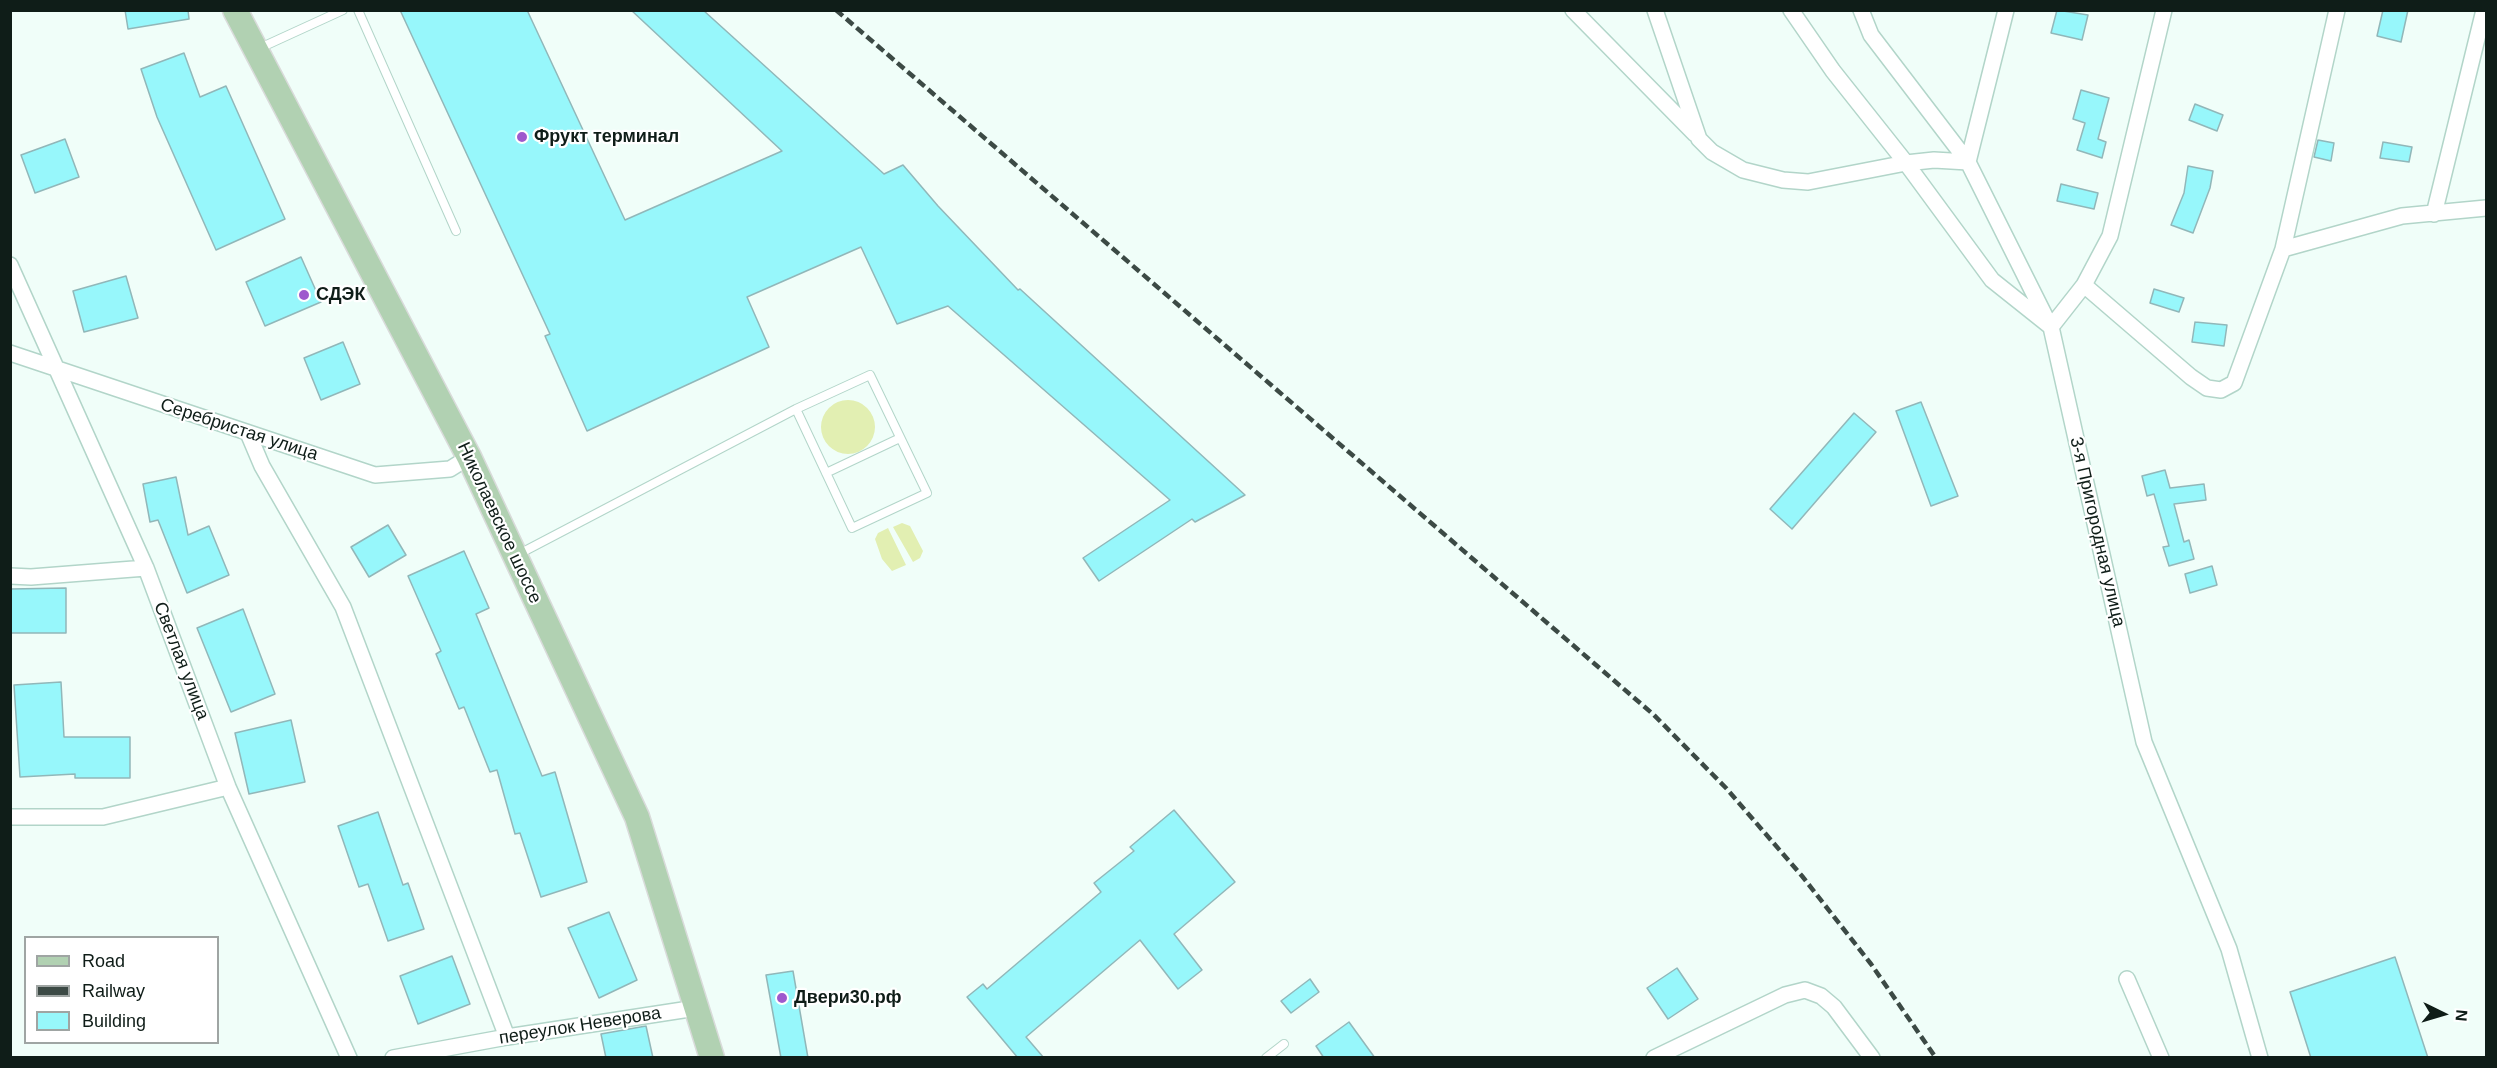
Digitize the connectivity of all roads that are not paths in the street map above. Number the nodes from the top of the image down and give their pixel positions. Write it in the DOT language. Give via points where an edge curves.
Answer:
graph roads {
  1 [pos="235,10"];
  2 [pos="343,10"];
  3 [pos="358,10"];
  4 [pos="1573,10"];
  5 [pos="1655,10"];
  6 [pos="1791,10"];
  7 [pos="1861,10"];
  8 [pos="2006,10"];
  9 [pos="2164,10"];
  10 [pos="2337,10"];
  11 [pos="2484,10"];
  12 [pos="256,50"];
  13 [pos="1699,139"];
  14 [pos="1968,162"];
  15 [pos="1906,163"];
  16 [pos="2487,208"];
  17 [pos="2434,214"];
  18 [pos="456,231"];
  19 [pos="2283,249"];
  20 [pos="10,265"];
  21 [pos="2084,285"];
  22 [pos="2051,327"];
  23 [pos="10,353"];
  24 [pos="59,370"];
  25 [pos="796,409"];
  26 [pos="248,433"];
  27 [pos="900,438"];
  28 [pos="469,457"];
  29 [pos="826,473"];
  30 [pos="514,556"];
  31 [pos="146,568"];
  32 [pos="10,576"];
  33 [pos="228,787"];
  34 [pos="10,816"];
  35 [pos="2127,979"];
  36 [pos="696,1008"];
  37 [pos="507,1036"];
  38 [pos="1284,1044"];
  39 [pos="349,1058"];
  40 [pos="393,1058"];
  41 [pos="712,1058"];
  42 [pos="1266,1058"];
  43 [pos="1654,1058"];
  44 [pos="1872,1058"];
  45 [pos="2161,1058"];
  46 [pos="2260,1058"];
  1 -- 12 [label="main road, Николаевское шоссе"];
  2 -- 12 [label="lane"];
  3 -- 18 [label="lane"];
  4 -- 13 [label="street"];
  5 -- 13 [label="street"];
  6 -- 15 [label="street" via="1833,71"];
  7 -- 14 [label="street, 3-я Пригородная улица" via="1871,35"];
  8 -- 14 [label="street"];
  9 -- 21 [label="street" via="2110,236"];
  10 -- 19 [label="street"];
  11 -- 17 [label="street"];
  12 -- 28 [label="main road, Николаевское шоссе"];
  13 -- 15 [label="street" via="1712,152 1743,170 1783,180 1808,182"];
  14 -- 15 [label="street"];
  14 -- 22 [label="street, 3-я Пригородная улица"];
  15 -- 22 [label="street" via="1992,280"];
  16 -- 17 [label="street"];
  17 -- 19 [label="street" via="2403,216"];
  19 -- 21 [label="street" via="2234,383 2221,390 2207,388 2191,377"];
  20 -- 24 [label="street, Светлая улица"];
  21 -- 22 [label="street"];
  22 -- 46 [label="street, 3-я Пригородная улица" via="2144,742 2229,949"];
  23 -- 24 [label="street, Серебристая улица"];
  24 -- 26 [label="street, Серебристая улица"];
  24 -- 31 [label="street, Светлая улица"];
  25 -- 27 [label="lane" via="870,375"];
  25 -- 29 [label="lane"];
  25 -- 30 [label="lane"];
  26 -- 28 [label="street, Серебристая улица" via="375,475 450,469"];
  26 -- 37 [label="street" via="262,466 343,607"];
  27 -- 29 [label="lane"];
  27 -- 29 [label="lane" via="927,493 852,528"];
  28 -- 30 [label="main road, Николаевское шоссе"];
  30 -- 36 [label="main road, Николаевское шоссе" via="637,818"];
  31 -- 32 [label="street"];
  31 -- 33 [label="street, Светлая улица"];
  33 -- 34 [label="street" via="103,817"];
  33 -- 39 [label="street, Светлая улица"];
  35 -- 45 [label="street"];
  36 -- 37 [label="street, переулок Неверова"];
  36 -- 41 [label="main road, Николаевское шоссе"];
  37 -- 40 [label="street, переулок Неверова"];
  38 -- 42 [label="lane"];
  43 -- 44 [label="street" via="1785,995 1805,990 1834,1007"];
}
